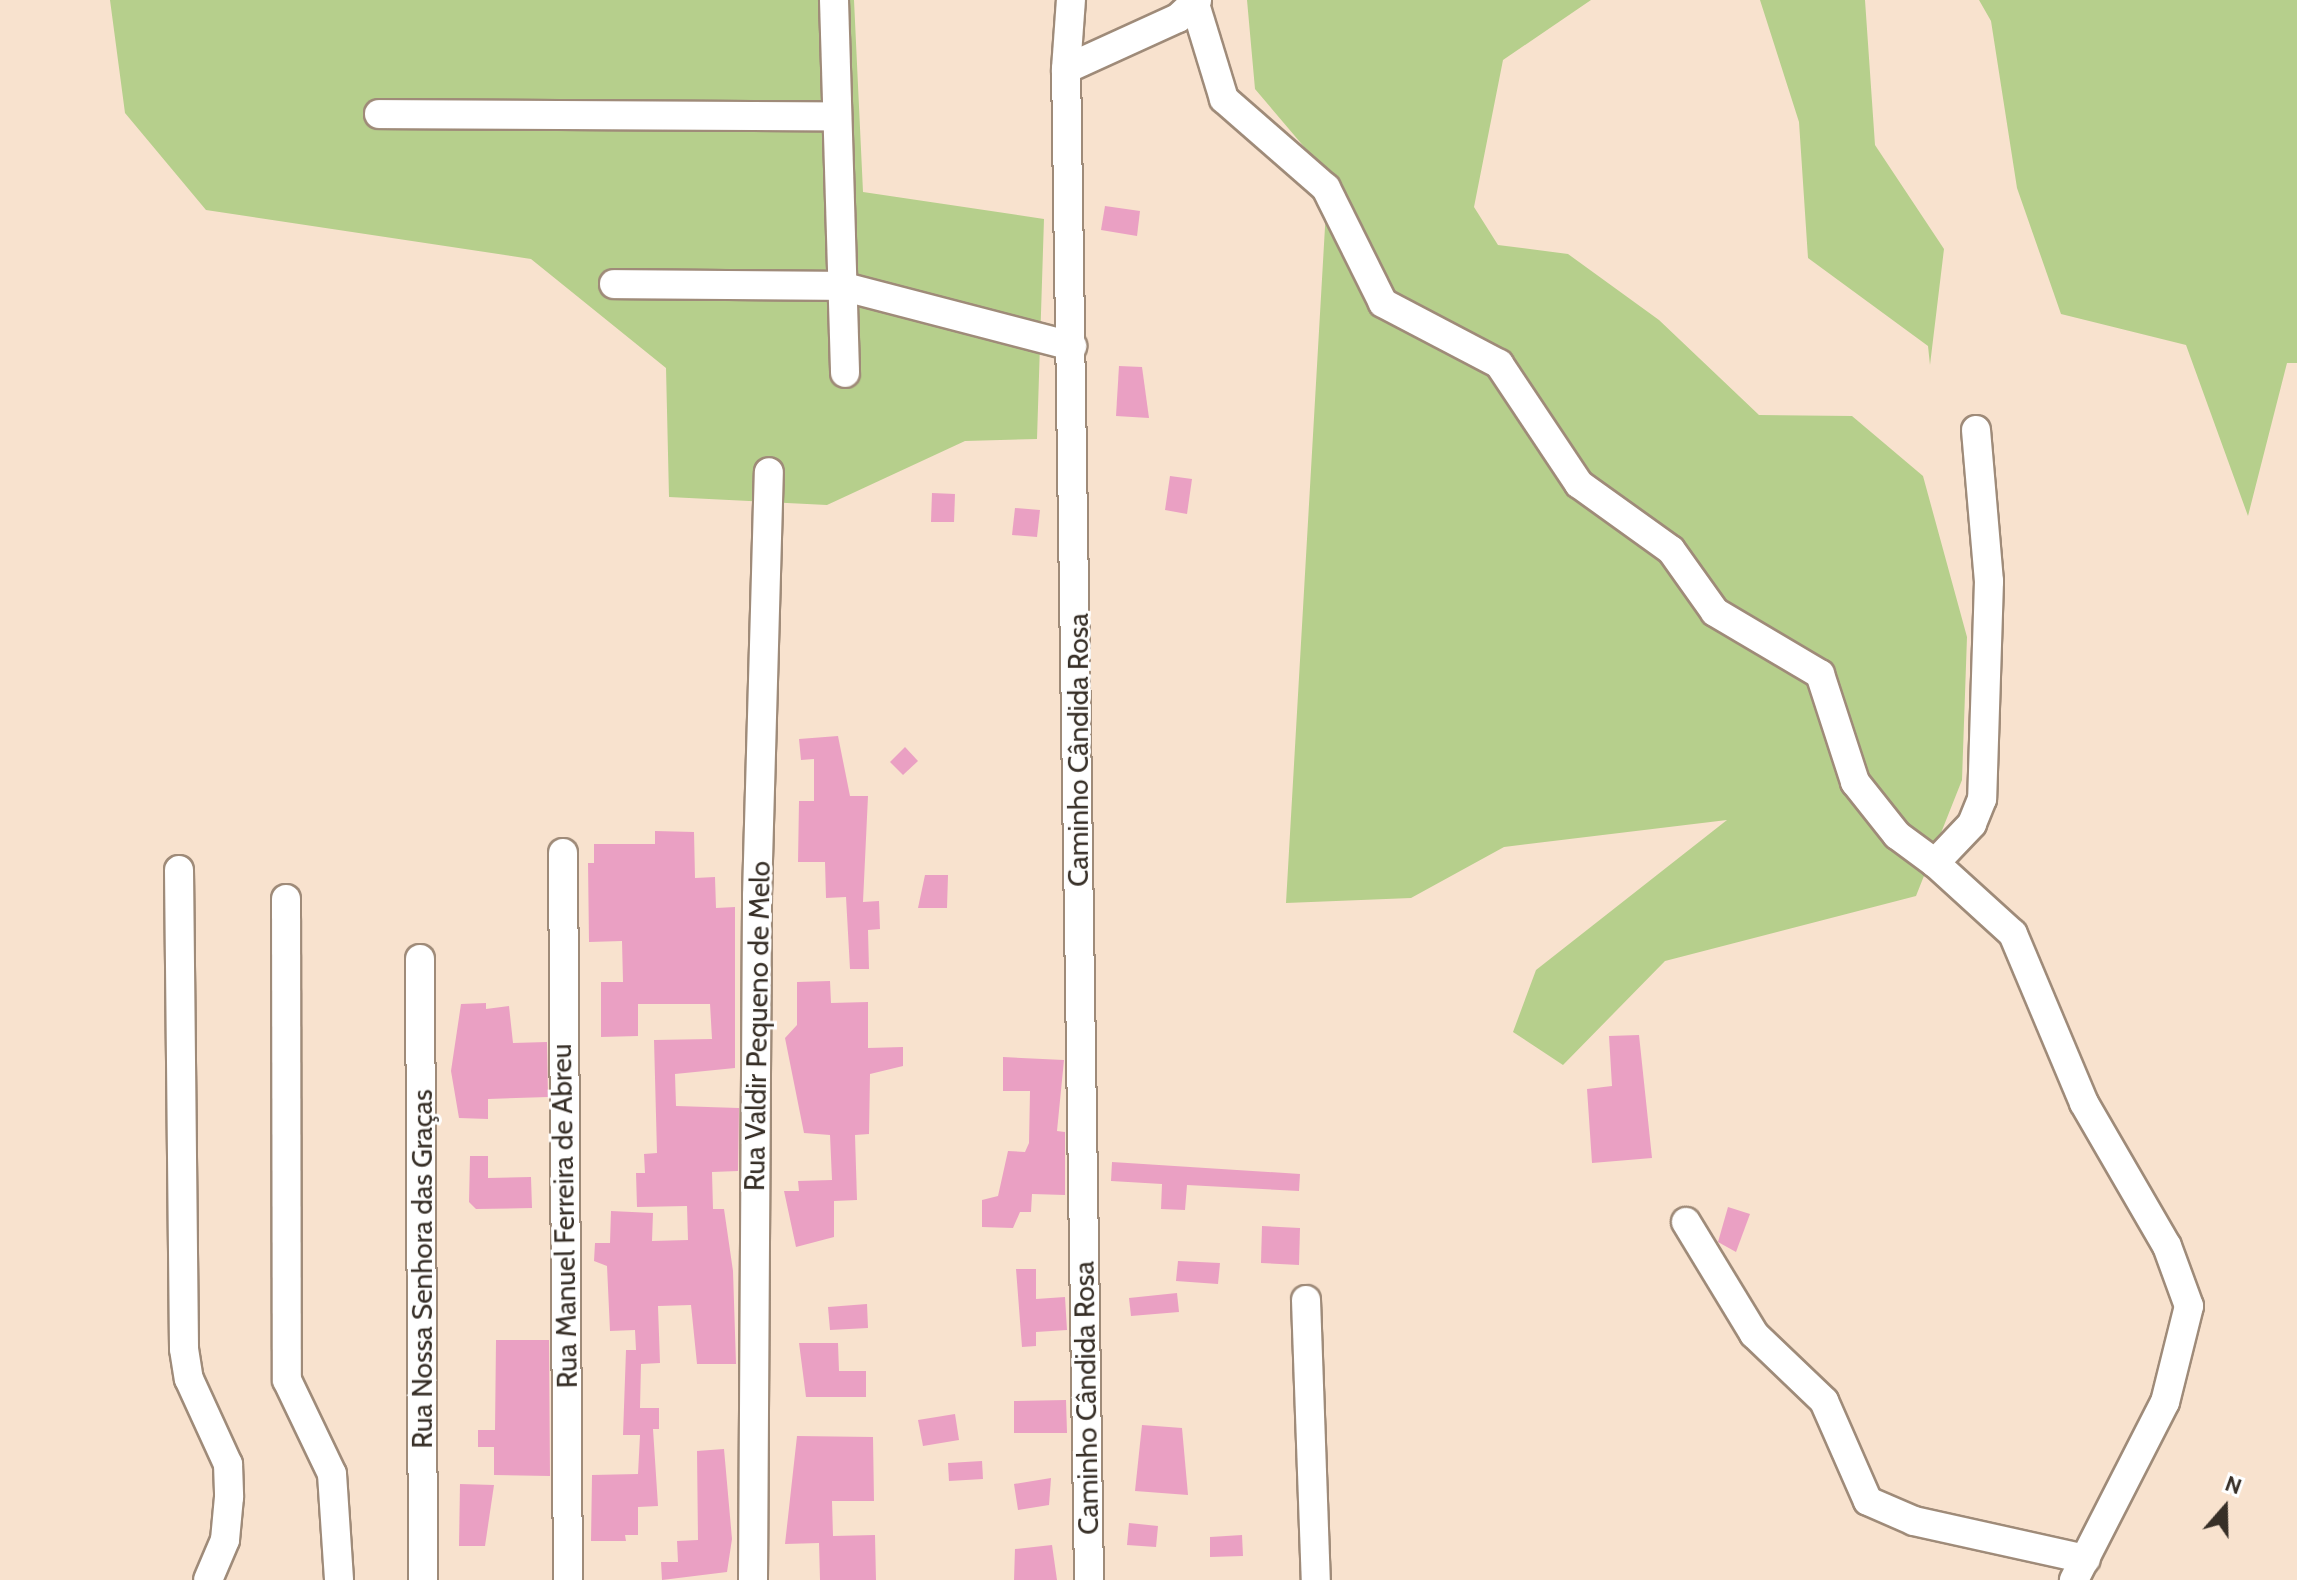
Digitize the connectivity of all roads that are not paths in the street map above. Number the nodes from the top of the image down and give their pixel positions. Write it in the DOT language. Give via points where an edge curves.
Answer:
graph roads {
  1 [pos="834,0"];
  2 [pos="1071,0"];
  3 [pos="1196,2"];
  4 [pos="1066,69"];
  5 [pos="379,114"];
  6 [pos="835,116"];
  7 [pos="614,284"];
  8 [pos="841,286"];
  9 [pos="1072,346"];
  10 [pos="845,373"];
  11 [pos="1976,430"];
  12 [pos="769,472"];
  13 [pos="563,853"];
  14 [pos="1935,863"];
  15 [pos="179,870"];
  16 [pos="286,899"];
  17 [pos="420,959"];
  18 [pos="1686,1222"];
  19 [pos="1306,1300"];
  20 [pos="2080,1570"];
  21 [pos="208,1580"];
  22 [pos="339,1580"];
  23 [pos="423,1580"];
  24 [pos="568,1580"];
  25 [pos="753,1580"];
  26 [pos="1089,1580"];
  27 [pos="1316,1580"];
  1 -- 6 [label="street"];
  2 -- 4 [label="street, Caminho Cândida Rosa"];
  3 -- 4 [label="street"];
  3 -- 14 [label="street" via="1224,99 1326,188 1383,303 1499,364 1579,484 1671,550 1715,612 1820,674 1855,782 1897,835"];
  4 -- 9 [label="street, Caminho Cândida Rosa"];
  5 -- 6 [label="street"];
  6 -- 8 [label="street"];
  7 -- 8 [label="street"];
  8 -- 9 [label="street"];
  8 -- 10 [label="street"];
  9 -- 26 [label="street, Caminho Cândida Rosa"];
  11 -- 14 [label="street" via="1989,581 1982,799 1972,824"];
  12 -- 25 [label="street, Rua Valdir Pequeno de Melo" via="757,896"];
  13 -- 24 [label="street, Rua Manuel Ferreira de Abreu"];
  14 -- 20 [label="street" via="2013,934 2084,1103 2167,1246 2189,1306 2165,1402"];
  15 -- 21 [label="street" via="184,1349 189,1379 228,1464 225,1540"];
  16 -- 22 [label="street" via="287,1380 332,1474"];
  17 -- 23 [label="street, Rua Nossa Senhora das Graças"];
  18 -- 20 [label="street" via="1754,1334 1824,1401 1868,1501 1914,1521"];
  19 -- 27 [label="street"];
}
